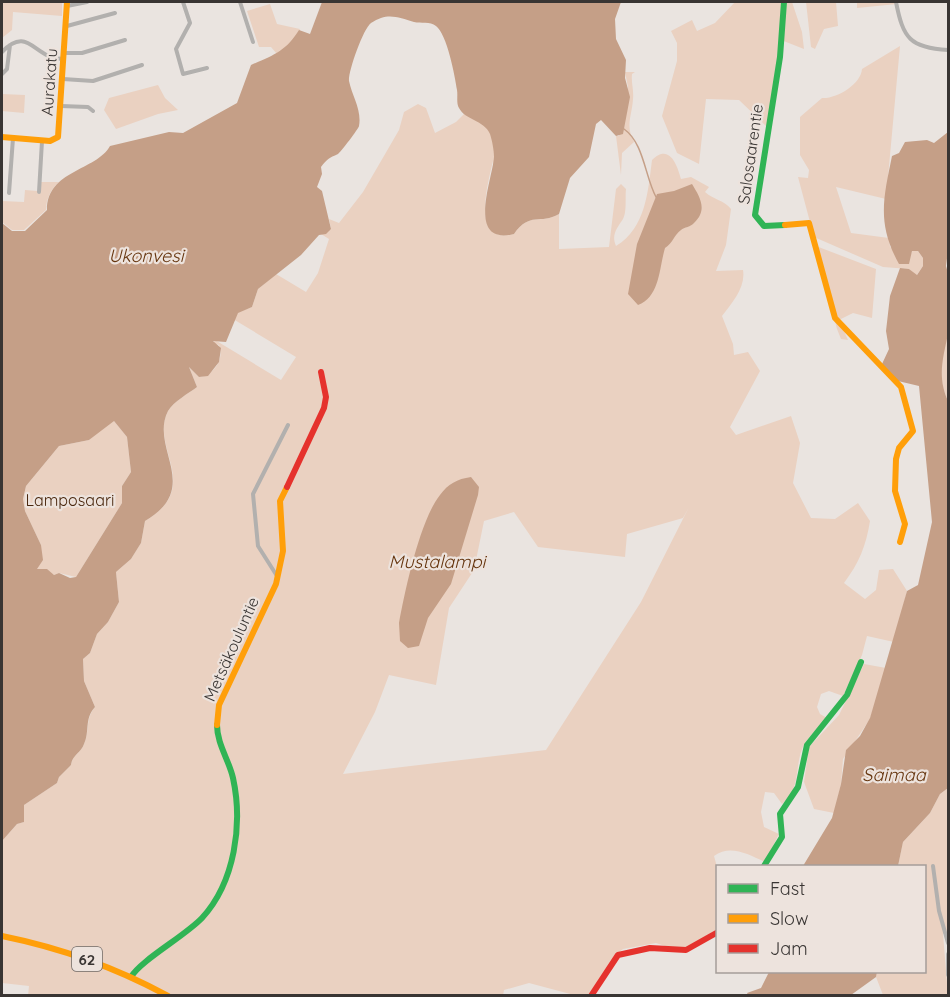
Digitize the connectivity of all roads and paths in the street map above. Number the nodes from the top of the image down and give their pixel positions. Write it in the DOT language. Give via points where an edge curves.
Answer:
graph roads {
  1 [pos="87,2"];
  2 [pos="183,2"];
  3 [pos="240,2"];
  4 [pos="784,2"];
  5 [pos="896,2"];
  6 [pos="67,4"];
  7 [pos="115,14"];
  8 [pos="67,26"];
  9 [pos="126,40"];
  10 [pos="11,42"];
  11 [pos="253,42"];
  12 [pos="948,50"];
  13 [pos="2,52"];
  14 [pos="65,56"];
  15 [pos="142,65"];
  16 [pos="207,68"];
  17 [pos="2,74"];
  18 [pos="63,79"];
  19 [pos="61,106"];
  20 [pos="93,111"];
  21 [pos="2,137"];
  22 [pos="14,138"];
  23 [pos="42,141"];
  24 [pos="39,192"];
  25 [pos="9,193"];
  26 [pos="321,372"];
  27 [pos="288,425"];
  28 [pos="900,542"];
  29 [pos="278,577"];
  30 [pos="861,662"];
  31 [pos="765,865"];
  32 [pos="933,866"];
  33 [pos="716,933"];
  34 [pos="2,936"];
  35 [pos="948,943"];
  36 [pos="948,954"];
  37 [pos="948,975"];
  38 [pos="131,977"];
  39 [pos="168,996"];
  40 [pos="591,996"];
  1 -- 6 [label="street"];
  2 -- 16 [label="street" via="190,23 176,49 183,74"];
  3 -- 11 [label="street"];
  4 -- 28 [label="street, Salosaarentie" via="780,57 755,215 764,226 809,223 835,318 904,393 913,431 899,448 896,459 895,491 905,524"];
  5 -- 12 [label="street" via="911,42"];
  6 -- 8 [label="street, Aurakatu"];
  7 -- 8 [label="street"];
  8 -- 14 [label="street, Aurakatu"];
  9 -- 14 [label="street"];
  10 -- 13 [label="street"];
  10 -- 14 [label="street" via="27,42 50,58"];
  10 -- 17 [label="street" via="8,69"];
  14 -- 18 [label="street, Aurakatu"];
  15 -- 18 [label="street" via="93,81"];
  18 -- 19 [label="street, Aurakatu"];
  19 -- 20 [label="street" via="88,107"];
  19 -- 23 [label="street, Aurakatu" via="58,137"];
  21 -- 22 [label="street"];
  22 -- 23 [label="street"];
  22 -- 25 [label="street"];
  23 -- 24 [label="street"];
  26 -- 29 [label="street, Metsäkouluntie" via="324,408 280,501 283,532"];
  27 -- 29 [label="street" via="253,494 258,546"];
  29 -- 38 [label="street, Metsäkouluntie" via="219,705 215,726 237,805 232,860 204,915"];
  30 -- 31 [label="street" via="847,695 807,745 798,788 780,814 782,837"];
  32 -- 35 [label="street"];
  33 -- 40 [label="street" via="686,950 650,948 618,956"];
  34 -- 38 [label="street, 62" via="78,955"];
  36 -- 37 [label="street"];
  38 -- 39 [label="street, 62"];
}
